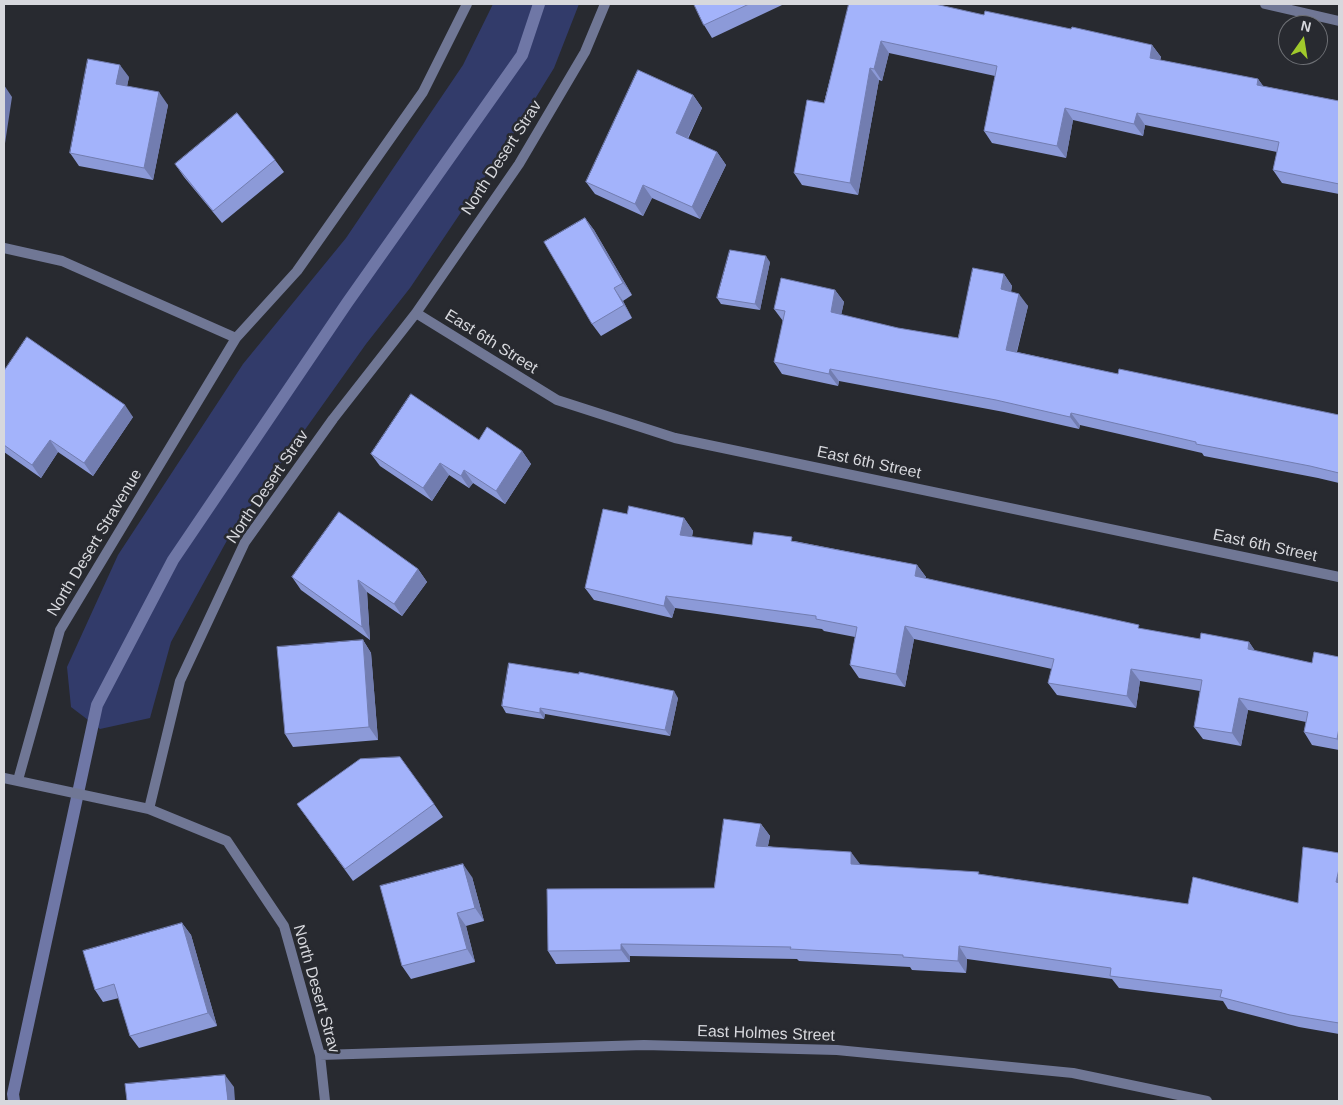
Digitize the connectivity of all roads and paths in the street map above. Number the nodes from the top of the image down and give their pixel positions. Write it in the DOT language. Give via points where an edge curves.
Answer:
graph roads {
  1 [pos="466,4"];
  2 [pos="605,4"];
  3 [pos="1265,4"];
  4 [pos="1339,21"];
  5 [pos="4,248"];
  6 [pos="416,313"];
  7 [pos="236,338"];
  8 [pos="1339,577"];
  9 [pos="4,778"];
  10 [pos="18,780"];
  11 [pos="148,809"];
  12 [pos="320,1054"];
  13 [pos="325,1101"];
  14 [pos="1207,1101"];
  1 -- 7 [label="street" via="423,92 298,271"];
  2 -- 6 [label="street, North Desert Strav" via="585,52 519,164"];
  3 -- 4 [label="street"];
  5 -- 7 [label="street" via="62,261"];
  6 -- 8 [label="street, East 6th Street" via="557,400 675,438"];
  6 -- 11 [label="street, North Desert Strav" via="333,418 244,542 180,681"];
  7 -- 10 [label="street, North Desert Stravenue" via="60,630"];
  9 -- 10 [label="street"];
  10 -- 11 [label="street"];
  11 -- 12 [label="street, North Desert Strav" via="227,841 284,926"];
  12 -- 13 [label="street, North Desert Strav"];
  12 -- 14 [label="street, East Holmes Street" via="644,1045 838,1050 1072,1073"];
}
